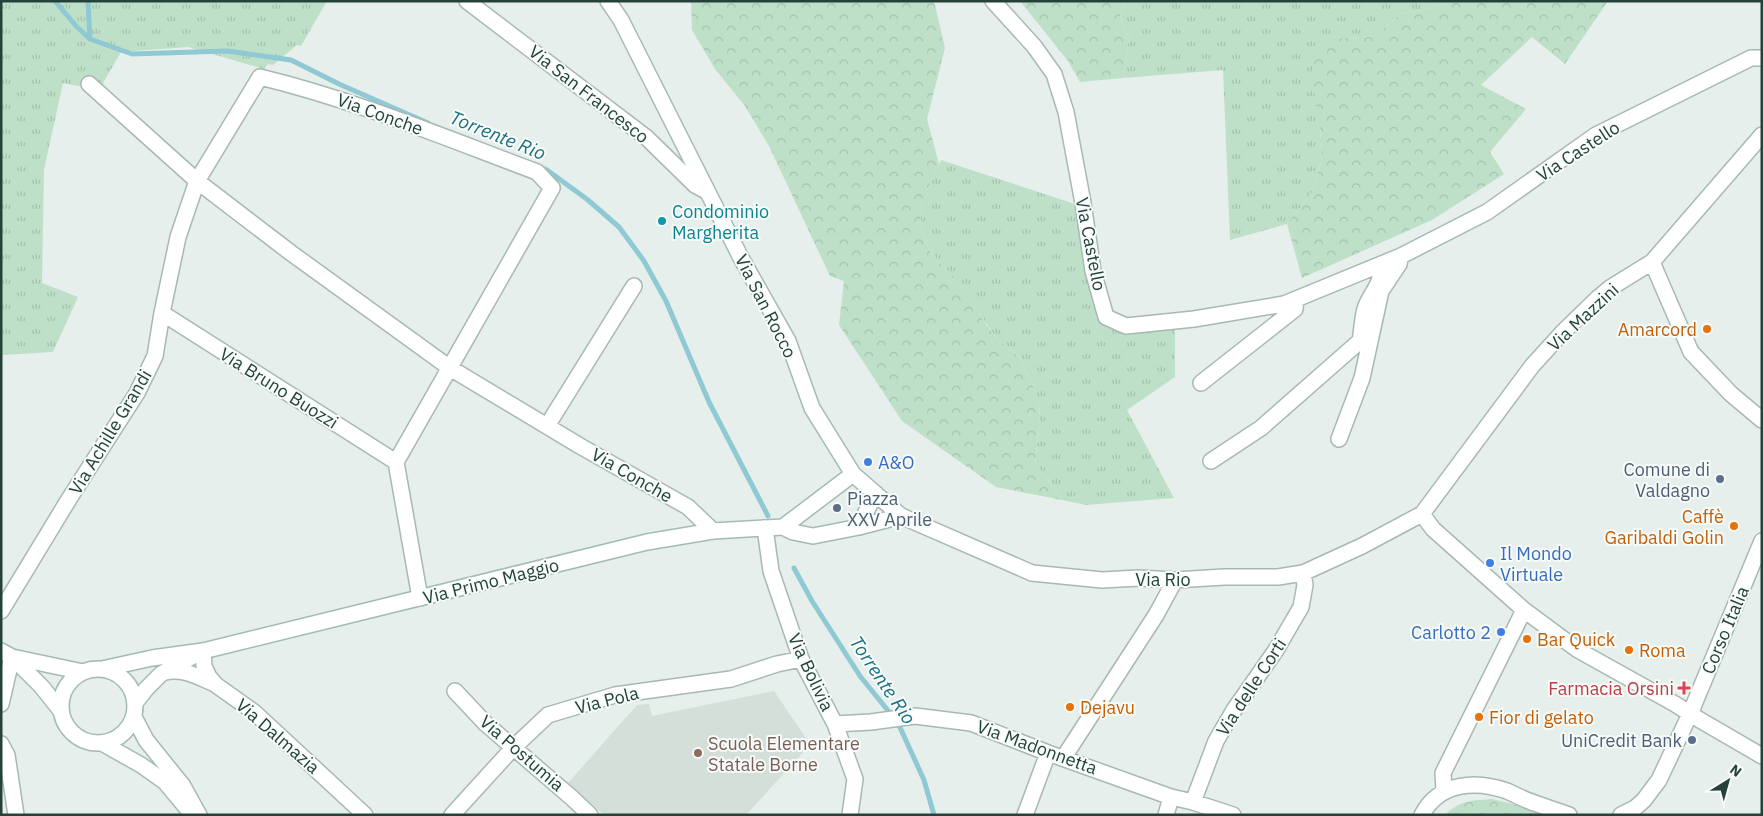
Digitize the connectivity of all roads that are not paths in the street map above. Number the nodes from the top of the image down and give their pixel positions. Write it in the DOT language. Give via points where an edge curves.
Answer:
graph roads {
  1 [pos="467,1"];
  2 [pos="608,1"];
  3 [pos="993,1"];
  4 [pos="1762,58"];
  5 [pos="89,84"];
  6 [pos="1762,136"];
  7 [pos="197,181"];
  8 [pos="706,191"];
  9 [pos="1401,256"];
  10 [pos="1652,262"];
  11 [pos="1381,264"];
  12 [pos="634,286"];
  13 [pos="1296,300"];
  14 [pos="162,313"];
  15 [pos="450,368"];
  16 [pos="1201,383"];
  17 [pos="1762,420"];
  18 [pos="546,426"];
  19 [pos="1339,439"];
  20 [pos="1211,461"];
  21 [pos="396,462"];
  22 [pos="852,474"];
  23 [pos="875,494"];
  24 [pos="1422,514"];
  25 [pos="901,516"];
  26 [pos="783,527"];
  27 [pos="859,527"];
  28 [pos="765,528"];
  29 [pos="713,531"];
  30 [pos="1762,541"];
  31 [pos="1303,573"];
  32 [pos="1175,580"];
  33 [pos="420,598"];
  34 [pos="1524,610"];
  35 [pos="1,611"];
  36 [pos="203,651"];
  37 [pos="7,654"];
  38 [pos="802,660"];
  39 [pos="102,669"];
  40 [pos="83,672"];
  41 [pos="165,672"];
  42 [pos="216,685"];
  43 [pos="455,691"];
  44 [pos="1,704"];
  45 [pos="61,710"];
  46 [pos="134,710"];
  47 [pos="1690,714"];
  48 [pos="835,724"];
  49 [pos="102,743"];
  50 [pos="1,744"];
  51 [pos="513,748"];
  52 [pos="1048,753"];
  53 [pos="1762,756"];
  54 [pos="1064,757"];
  55 [pos="1444,791"];
  56 [pos="1171,797"];
  57 [pos="1193,802"];
  58 [pos="16,815"];
  59 [pos="193,815"];
  60 [pos="199,815"];
  61 [pos="365,815"];
  62 [pos="452,815"];
  63 [pos="590,815"];
  64 [pos="850,815"];
  65 [pos="1025,815"];
  66 [pos="1166,815"];
  67 [pos="1233,815"];
  68 [pos="1422,815"];
  69 [pos="1569,815"];
  70 [pos="1620,815"];
  1 -- 8 [label="street, Via San Francesco" via="647,138 695,185"];
  2 -- 8 [label="street, Via San Rocco" via="621,20"];
  3 -- 13 [label="street, Via Castello" via="1034,46 1054,74 1066,112 1093,271 1106,317 1126,326 1194,319"];
  4 -- 9 [label="street, Via Castello" via="1751,58 1596,135 1487,212"];
  5 -- 7 [label="street, Via Conche"];
  6 -- 10 [label="street, Via Mazzini"];
  7 -- 14 [label="street, Via Achille Grandi" via="178,237"];
  7 -- 15 [label="street, Via Conche"];
  7 -- 15 [label="street, Via Conche" via="260,77 389,116 537,172 552,188"];
  8 -- 22 [label="street, Via San Rocco" via="788,341 812,408"];
  9 -- 11 [label="street, Via Castello"];
  9 -- 19 [label="street" via="1381,291 1362,378"];
  10 -- 17 [label="street" via="1691,352 1731,394"];
  10 -- 24 [label="street, Via Mazzini" via="1610,288 1562,333 1532,366"];
  11 -- 13 [label="street, Via Castello"];
  11 -- 20 [label="street" via="1380,282 1365,307 1360,341 1261,428"];
  12 -- 18 [label="street"];
  13 -- 16 [label="street" via="1295,309"];
  14 -- 21 [label="street, Via Bruno Buozzi"];
  14 -- 35 [label="street, Via Achille Grandi" via="155,356 137,393"];
  15 -- 18 [label="street, Via Conche"];
  15 -- 21 [label="street"];
  18 -- 29 [label="street, Via Conche" via="688,507"];
  21 -- 33 [label="street"];
  22 -- 23 [label="street, Via San Rocco"];
  22 -- 26 [label="street"];
  23 -- 25 [label="street, Via San Rocco"];
  23 -- 27 [label="street"];
  24 -- 31 [label="street, Via Rio"];
  24 -- 34 [label="street" via="1433,529"];
  25 -- 27 [label="street, Via Primo Maggio"];
  25 -- 32 [label="street, Via Rio" via="1032,572 1102,580"];
  26 -- 27 [label="street, Via Primo Maggio" via="813,536"];
  26 -- 28 [label="street, Via Primo Maggio"];
  28 -- 29 [label="street, Via Primo Maggio"];
  28 -- 38 [label="street, Via Bolivia" via="771,571"];
  29 -- 33 [label="street, Via Primo Maggio" via="647,542"];
  30 -- 47 [label="street, Corso Italia"];
  31 -- 32 [label="street, Via Rio"];
  31 -- 57 [label="street, Via delle Corti" via="1305,584 1300,607 1276,650 1216,741"];
  32 -- 54 [label="street"];
  33 -- 36 [label="street, Via Primo Maggio"];
  34 -- 47 [label="street" via="1578,650"];
  34 -- 55 [label="street" via="1443,773"];
  36 -- 39 [label="street, Via Primo Maggio"];
  36 -- 41 [label="street, Via Primo Maggio"];
  36 -- 42 [label="street, Via Dalmazia" via="204,666"];
  37 -- 40 [label="street"];
  37 -- 44 [label="street"];
  37 -- 45 [label="street"];
  38 -- 48 [label="street, Via Bolivia"];
  38 -- 51 [label="street, Via Pola" via="777,664 731,679 615,694 548,715"];
  39 -- 40 [label="street"];
  39 -- 46 [label="street" via="124,680 132,691"];
  40 -- 45 [label="street" via="65,688"];
  41 -- 42 [label="street" via="185,671"];
  41 -- 46 [label="street, Via Primo Maggio" via="146,689"];
  42 -- 61 [label="street, Via Dalmazia" via="254,712"];
  43 -- 51 [label="street, Via Postumia"];
  45 -- 49 [label="street" via="70,731 79,738"];
  46 -- 49 [label="street" via="122,735"];
  46 -- 60 [label="street" via="146,740 184,786"];
  47 -- 53 [label="street"];
  47 -- 70 [label="street, Corso Italia" via="1659,780 1644,800"];
  48 -- 52 [label="street, Via Madonnetta" via="915,716 972,723"];
  48 -- 64 [label="street, Via Bolivia" via="855,778"];
  49 -- 59 [label="street" via="165,782"];
  50 -- 58 [label="street" via="7,755"];
  51 -- 62 [label="street, Via Pola"];
  51 -- 63 [label="street, Via Postumia"];
  52 -- 54 [label="street, Via Madonnetta"];
  52 -- 65 [label="street"];
  54 -- 56 [label="street, Via Madonnetta"];
  55 -- 68 [label="street" via="1433,799"];
  55 -- 69 [label="street" via="1467,784 1482,786 1507,791"];
  56 -- 57 [label="street, Via Madonnetta"];
  56 -- 66 [label="street"];
  57 -- 67 [label="street, Via Madonnetta"];
}
